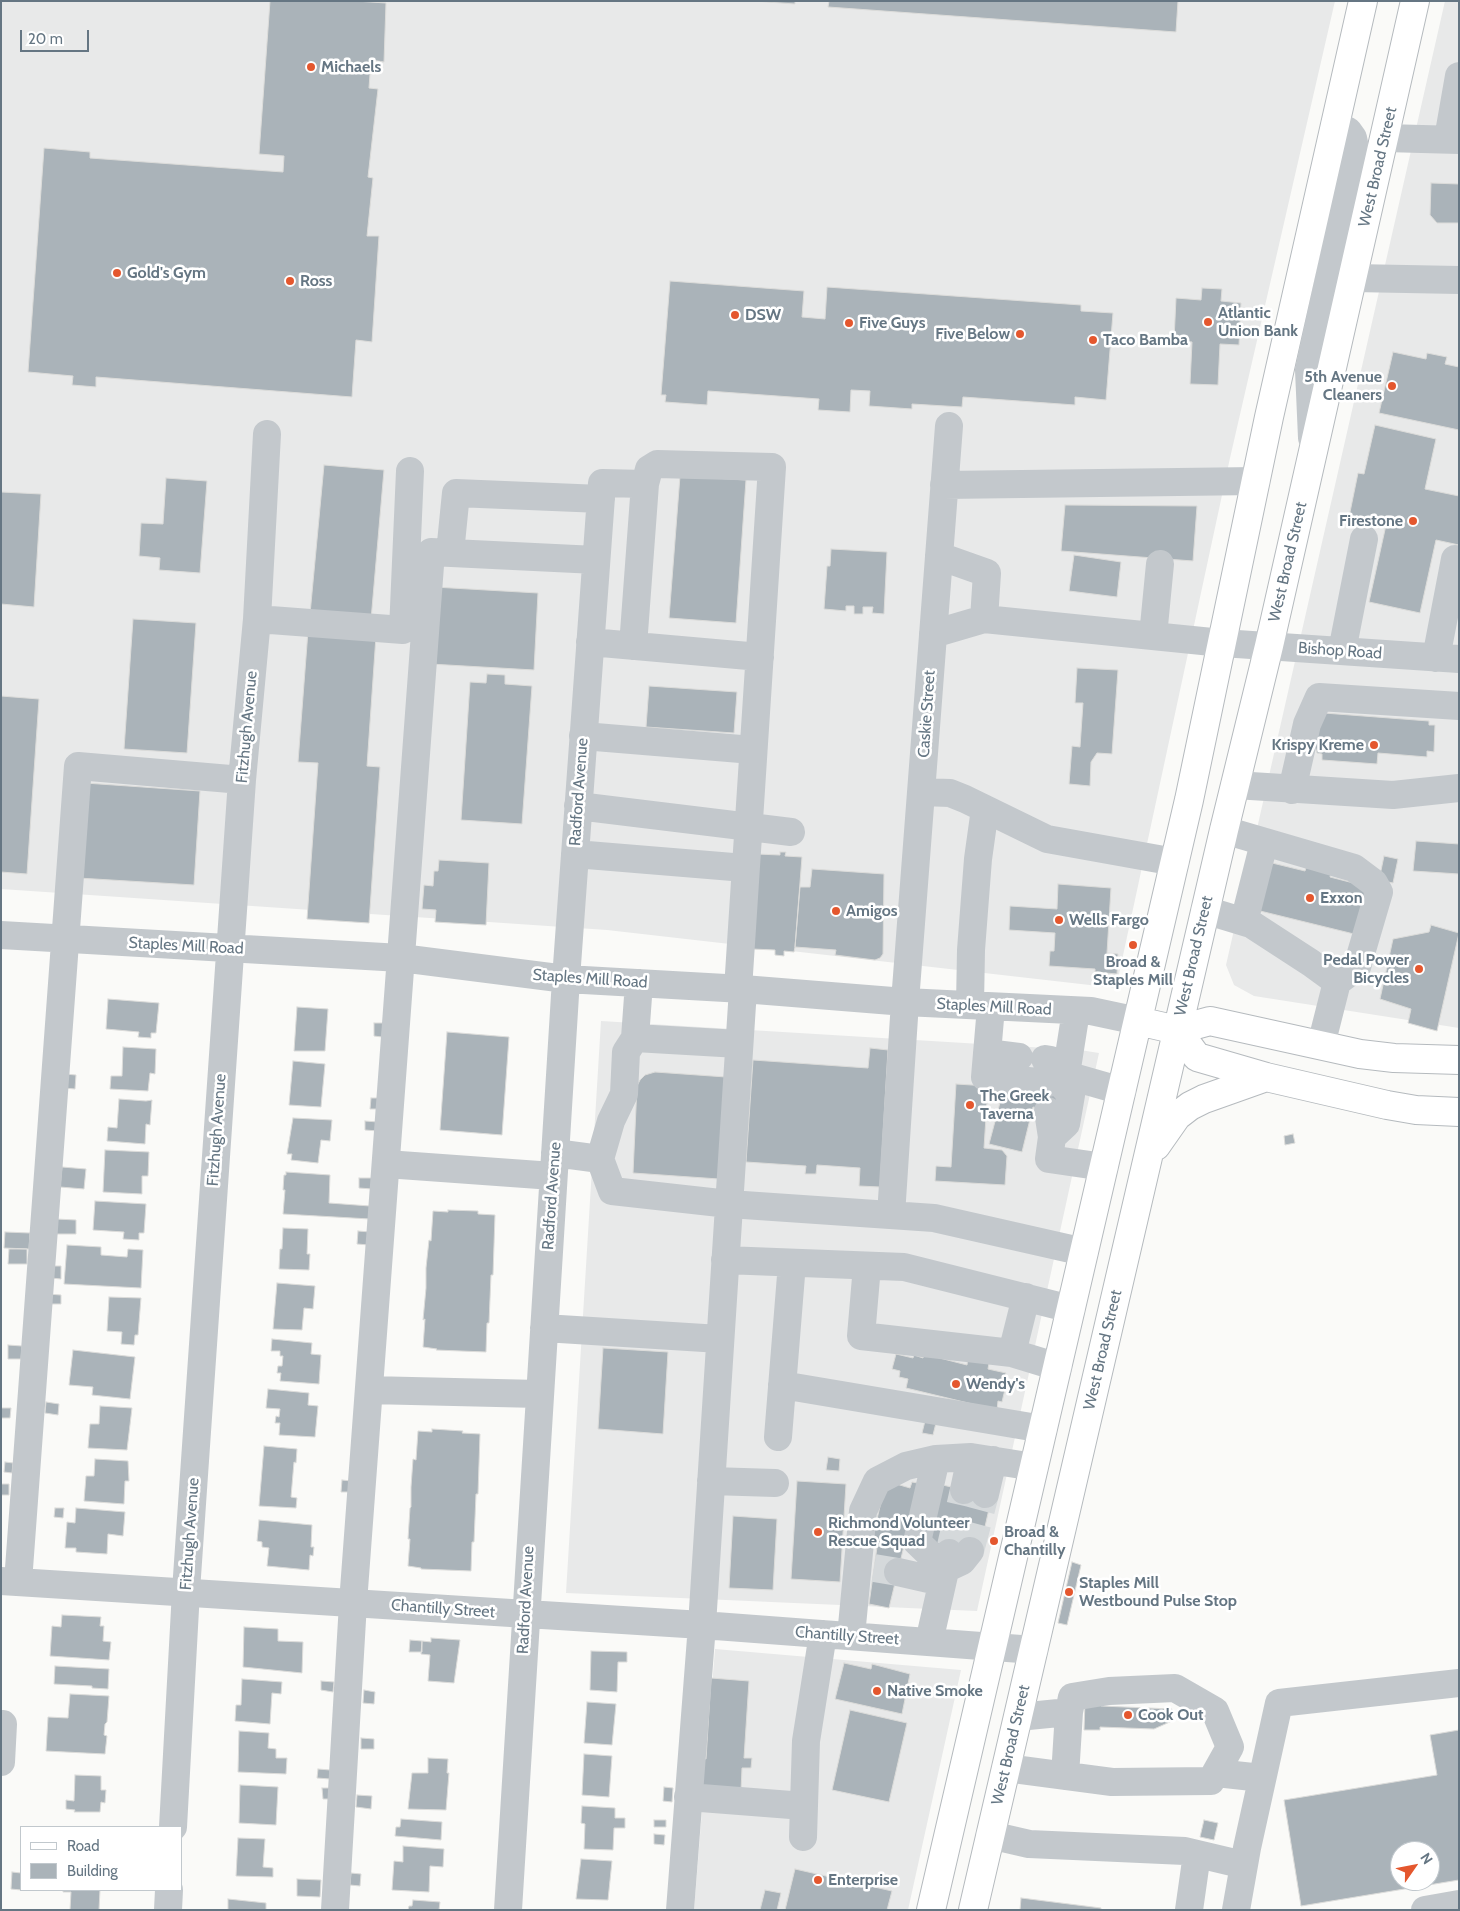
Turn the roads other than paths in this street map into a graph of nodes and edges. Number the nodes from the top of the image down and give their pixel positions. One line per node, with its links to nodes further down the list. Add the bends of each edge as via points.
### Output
1 (1363, 1): 4 (main road)
2 (1416, 1): 5 (main road, West Broad Street)
3 (1459, 76): 6 (street)
4 (1335, 125): 11 (street, via 1348,131 1356,153 1309,370); 13 (main road)
5 (1385, 138): 6 (street); 7 (main road, West Broad Street)
6 (1453, 140)
7 (1353, 278): 8 (street); 11 (main road, West Broad Street)
8 (1459, 280)
9 (949, 426): 15 (street, Caskie Street)
10 (267, 434): 23 (street, Fitzhugh Avenue)
11 (1313, 452): 30 (main road, West Broad Street)
12 (410, 471): 23 (street, via 403,630)
13 (1256, 481): 15 (street); 28 (main road)
14 (645, 484): 16 (street); 29 (street); 32 (street, via 649,469 658,464 772,468)
15 (944, 485): 19 (street, Caskie Street)
16 (601, 491): 18 (street, via 456,493); 21 (street, Radford Avenue)
17 (1364, 539): 31 (street)
18 (450, 553): 21 (street); 56 (street, via 430,552)
19 (939, 556): 24 (street, via 986,573); 25 (street, Caskie Street)
20 (1454, 559): 33 (street)
21 (596, 560): 27 (street, Radford Avenue)
22 (1160, 564): 26 (street)
23 (256, 619): 37 (street, Fitzhugh Avenue)
24 (984, 619): 25 (street); 26 (street, Bishop Road)
25 (933, 634): 41 (street, Caskie Street)
26 (1154, 636): 28 (street, Bishop Road)
27 (590, 642): 29 (street); 35 (street, Radford Avenue)
28 (1222, 643): 30 (street, Bishop Road); 49 (main road)
29 (633, 646): 32 (street)
30 (1269, 646): 31 (street, Bishop Road); 38 (main road, West Broad Street)
31 (1342, 651): 33 (street, Bishop Road)
32 (760, 657): 36 (street)
33 (1447, 658)
34 (1459, 706): 40 (street, via 1319,697 1306,724)
35 (583, 736): 36 (street); 42 (street, Radford Avenue)
36 (754, 750): 44 (street)
37 (242, 780): 54 (street, via 78,766); 55 (street, Fitzhugh Avenue)
38 (1235, 785): 40 (street); 45 (main road, West Broad Street)
39 (1459, 788): 40 (street, via 1393,795)
40 (1292, 790)
41 (921, 792): 43 (street, via 950,793); 61 (street, Caskie Street)
42 (578, 806): 44 (street); 48 (street, Radford Avenue)
43 (985, 809): 49 (street, via 1047,839); 62 (street, via 971,950)
44 (747, 827): 46 (street); 50 (street)
45 (1224, 830): 47 (street); 51 (main road, West Broad Street)
46 (791, 832)
47 (1264, 843): 52 (street); 58 (street, via 1354,868 1374,883 1379,892 1357,967)
48 (575, 854): 50 (street); 57 (street, Radford Avenue)
49 (1175, 862): 64 (main road)
50 (745, 868): 60 (street)
51 (1205, 910): 52 (street); 65 (main road, West Broad Street)
52 (1244, 922): 58 (street)
53 (1, 935): 54 (street, Staples Mill Road)
54 (66, 939): 55 (street, Staples Mill Road); 105 (street)
55 (230, 949): 56 (street, Staples Mill Road); 106 (street, Fitzhugh Avenue)
56 (401, 958): 57 (street, Staples Mill Road); 77 (street)
57 (566, 979): 59 (street, Staples Mill Road); 78 (street, Radford Avenue)
58 (1337, 982): 68 (street)
59 (639, 983): 60 (street, Staples Mill Road); 66 (street)
60 (740, 989): 61 (street, Staples Mill Road); 67 (street)
61 (905, 1002): 62 (street, Staples Mill Road); 81 (street, Caskie Street)
62 (981, 1006): 63 (street, Staples Mill Road); 69 (street)
63 (1076, 1011): 64 (street, Staples Mill Road, via 1092,1011); 72 (street)
64 (1138, 1021): 65 (main road, Staples Mill Road); 73 (main road)
65 (1177, 1030): 68 (main road, Staples Mill Road, via 1210,1021); 71 (main road, via 1197,1057); 76 (main road, West Broad Street)
66 (635, 1038): 67 (street); 75 (street, via 626,1052 624,1094 611,1121)
67 (739, 1044): 80 (street)
68 (1321, 1045): 70 (main road, Staples Mill Road, via 1394,1058)
69 (988, 1053): 72 (street); 72 (street, via 985,1077 1049,1083)
70 (1459, 1060)
71 (1266, 1077): 74 (main road, via 1387,1105); 76 (main road, via 1190,1106 1177,1116)
72 (1050, 1086): 73 (street); 79 (street, via 1049,1159)
73 (1122, 1091): 79 (main road)
74 (1459, 1112)
75 (600, 1159): 78 (street); 80 (street, via 612,1191)
76 (1147, 1159): 114 (main road, West Broad Street)
77 (386, 1164): 78 (street); 93 (street)
78 (554, 1164): 88 (street, Radford Avenue)
79 (1104, 1167): 82 (main road)
80 (729, 1204): 81 (street); 83 (street)
81 (891, 1215): 82 (street, via 934,1218)
82 (1084, 1252): 87 (main road)
83 (725, 1260): 84 (street); 89 (street)
84 (792, 1263): 85 (street); 92 (street)
85 (867, 1266): 86 (street, via 904,1267); 90 (street, via 861,1336)
86 (1026, 1296): 87 (street); 90 (street)
87 (1071, 1309): 91 (main road)
88 (544, 1328): 89 (street); 94 (street, Radford Avenue)
89 (720, 1339): 100 (street)
90 (1012, 1353): 91 (street)
91 (1058, 1367): 95 (main road)
92 (782, 1385): 95 (street); 96 (street)
93 (369, 1390): 94 (street); 107 (street)
94 (539, 1394): 108 (street, Radford Avenue)
95 (1043, 1429): 99 (main road)
96 (778, 1437)
97 (982, 1458): 98 (street); 99 (street); 102 (street)
98 (936, 1459): 103 (street, via 917,1542); 104 (street, via 906,1466 877,1481 863,1511)
99 (1034, 1467): 113 (main road)
100 (711, 1481): 101 (street); 109 (street)
101 (774, 1483)
102 (974, 1492)
103 (952, 1562): 104 (street); 112 (street)
104 (877, 1568): 111 (street)
105 (10, 1581): 106 (street, Chantilly Street)
106 (186, 1591): 107 (street, Chantilly Street); 126 (street, Fitzhugh Avenue)
107 (353, 1603): 108 (street, Chantilly Street); 134 (street)
108 (526, 1614): 109 (street, Chantilly Street); 135 (street, Radford Avenue)
109 (702, 1625): 110 (street, Chantilly Street); 124 (street)
110 (823, 1634): 111 (street, Chantilly Street); 125 (street, via 806,1741)
111 (851, 1636): 112 (street, Chantilly Street)
112 (929, 1642): 113 (street, Chantilly Street)
113 (993, 1646): 114 (street, Chantilly Street); 137 (main road)
114 (1034, 1650): 117 (main road, West Broad Street)
115 (1459, 1683): 123 (street, via 1279,1703)
116 (1068, 1712): 117 (street); 121 (street, via 1072,1697 1109,1691 1175,1688 1215,1711 1230,1747); 122 (street)
117 (1018, 1717): 120 (main road, West Broad Street)
118 (4, 1724): 119 (street)
119 (1, 1762)
120 (1006, 1768): 122 (street); 127 (main road, West Broad Street)
121 (1216, 1773): 122 (street, via 1211,1781 1112,1782); 123 (street)
122 (1065, 1776)
123 (1262, 1778): 130 (street)
124 (688, 1797): 125 (street); 136 (street)
125 (804, 1806): 128 (street)
126 (172, 1826)
127 (990, 1835): 129 (street, via 1029,1844); 138 (main road, West Broad Street)
128 (803, 1837)
129 (1197, 1854): 130 (street); 139 (street)
130 (1244, 1865): 140 (street)
131 (169, 1891): 133 (street)
132 (1459, 1904): 141 (street)
133 (168, 1910)
134 (335, 1910)
135 (508, 1910)
136 (680, 1910)
137 (931, 1910)
138 (973, 1910)
139 (1189, 1910)
140 (1236, 1910)
141 (1425, 1910)

